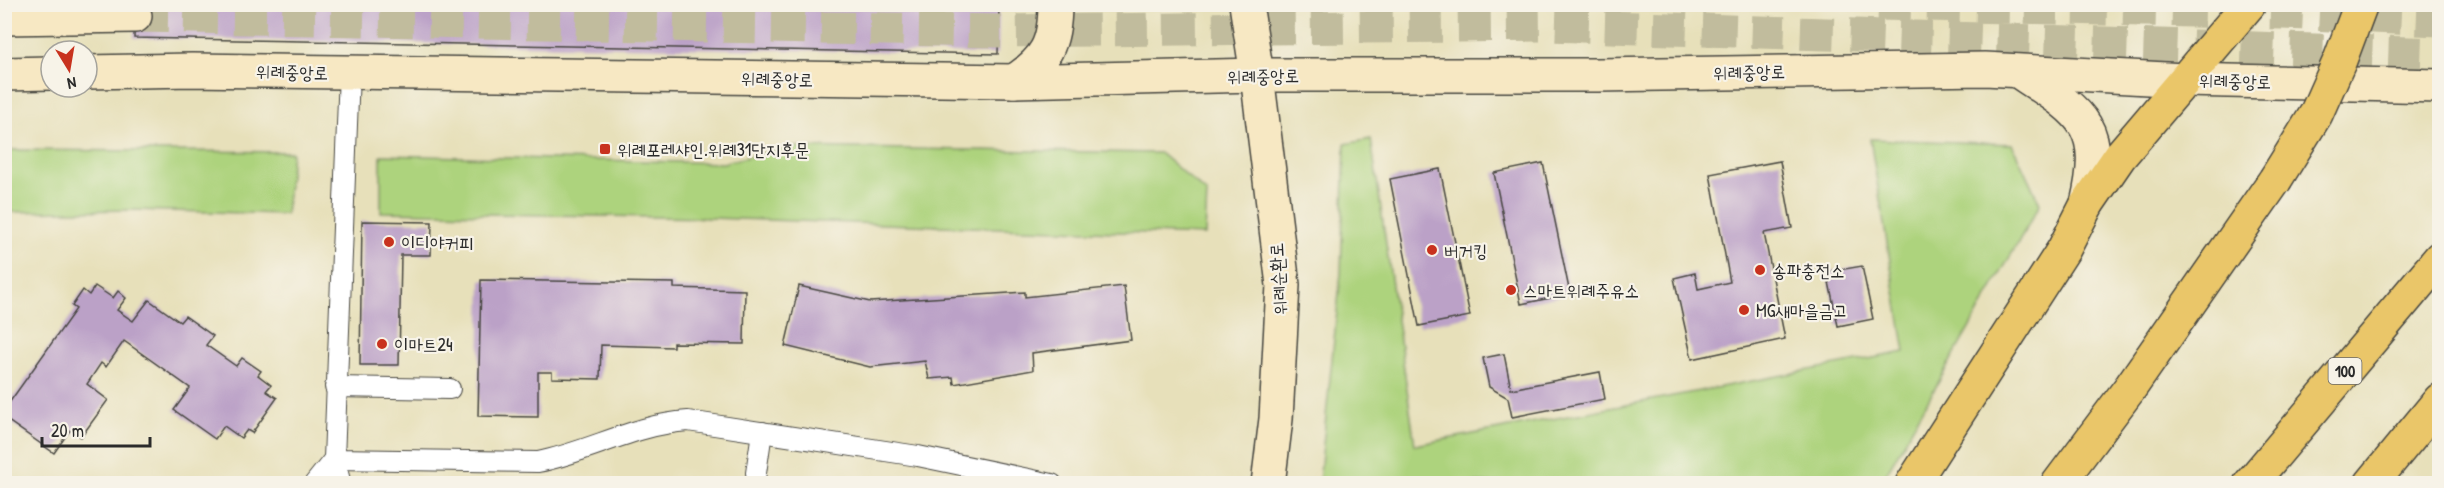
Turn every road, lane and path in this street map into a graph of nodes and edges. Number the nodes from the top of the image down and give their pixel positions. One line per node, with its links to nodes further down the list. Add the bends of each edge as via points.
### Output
1 (1055, 4): 14 (main road, via 1047,52)
2 (1246, 4): 12 (main road, 위례순환로)
3 (2249, 4): 13 (highway)
4 (2361, 4): 29 (highway, bridge, via 2316,114 2130,388)
5 (135, 16): 6 (main road)
6 (4, 18)
7 (2018, 71): 12 (main road, 위례중앙로); 13 (main road, 위례중앙로); 16 (main road, via 2060,99 2088,131 2094,149 2094,176)
8 (99, 72): 10 (main road, 위례중앙로)
9 (39, 73): 11 (main road)
10 (349, 73): 14 (main road, 위례중앙로); 18 (lane)
11 (4, 74)
12 (1257, 75): 14 (main road, 위례중앙로); 27 (main road, 위례순환로, via 1282,285 1276,419)
13 (2184, 80): 15 (main road, 위례중앙로); 16 (highway, via 2120,156)
14 (1014, 81)
15 (2439, 86)
16 (2087, 204): 28 (highway, via 2064,249)
17 (2439, 258): 30 (highway, 100)
18 (335, 387): 19 (lane); 22 (lane)
19 (450, 389)
20 (2439, 400): 31 (highway)
21 (762, 432): 22 (lane, via 688,421 663,422 538,462); 23 (lane); 26 (lane, via 918,456)
22 (334, 459): 24 (lane); 25 (lane)
23 (756, 473)
24 (314, 483)
25 (341, 483)
26 (1052, 483)
27 (1268, 483)
28 (1912, 483)
29 (2058, 483)
30 (2250, 483)
31 (2371, 483)

